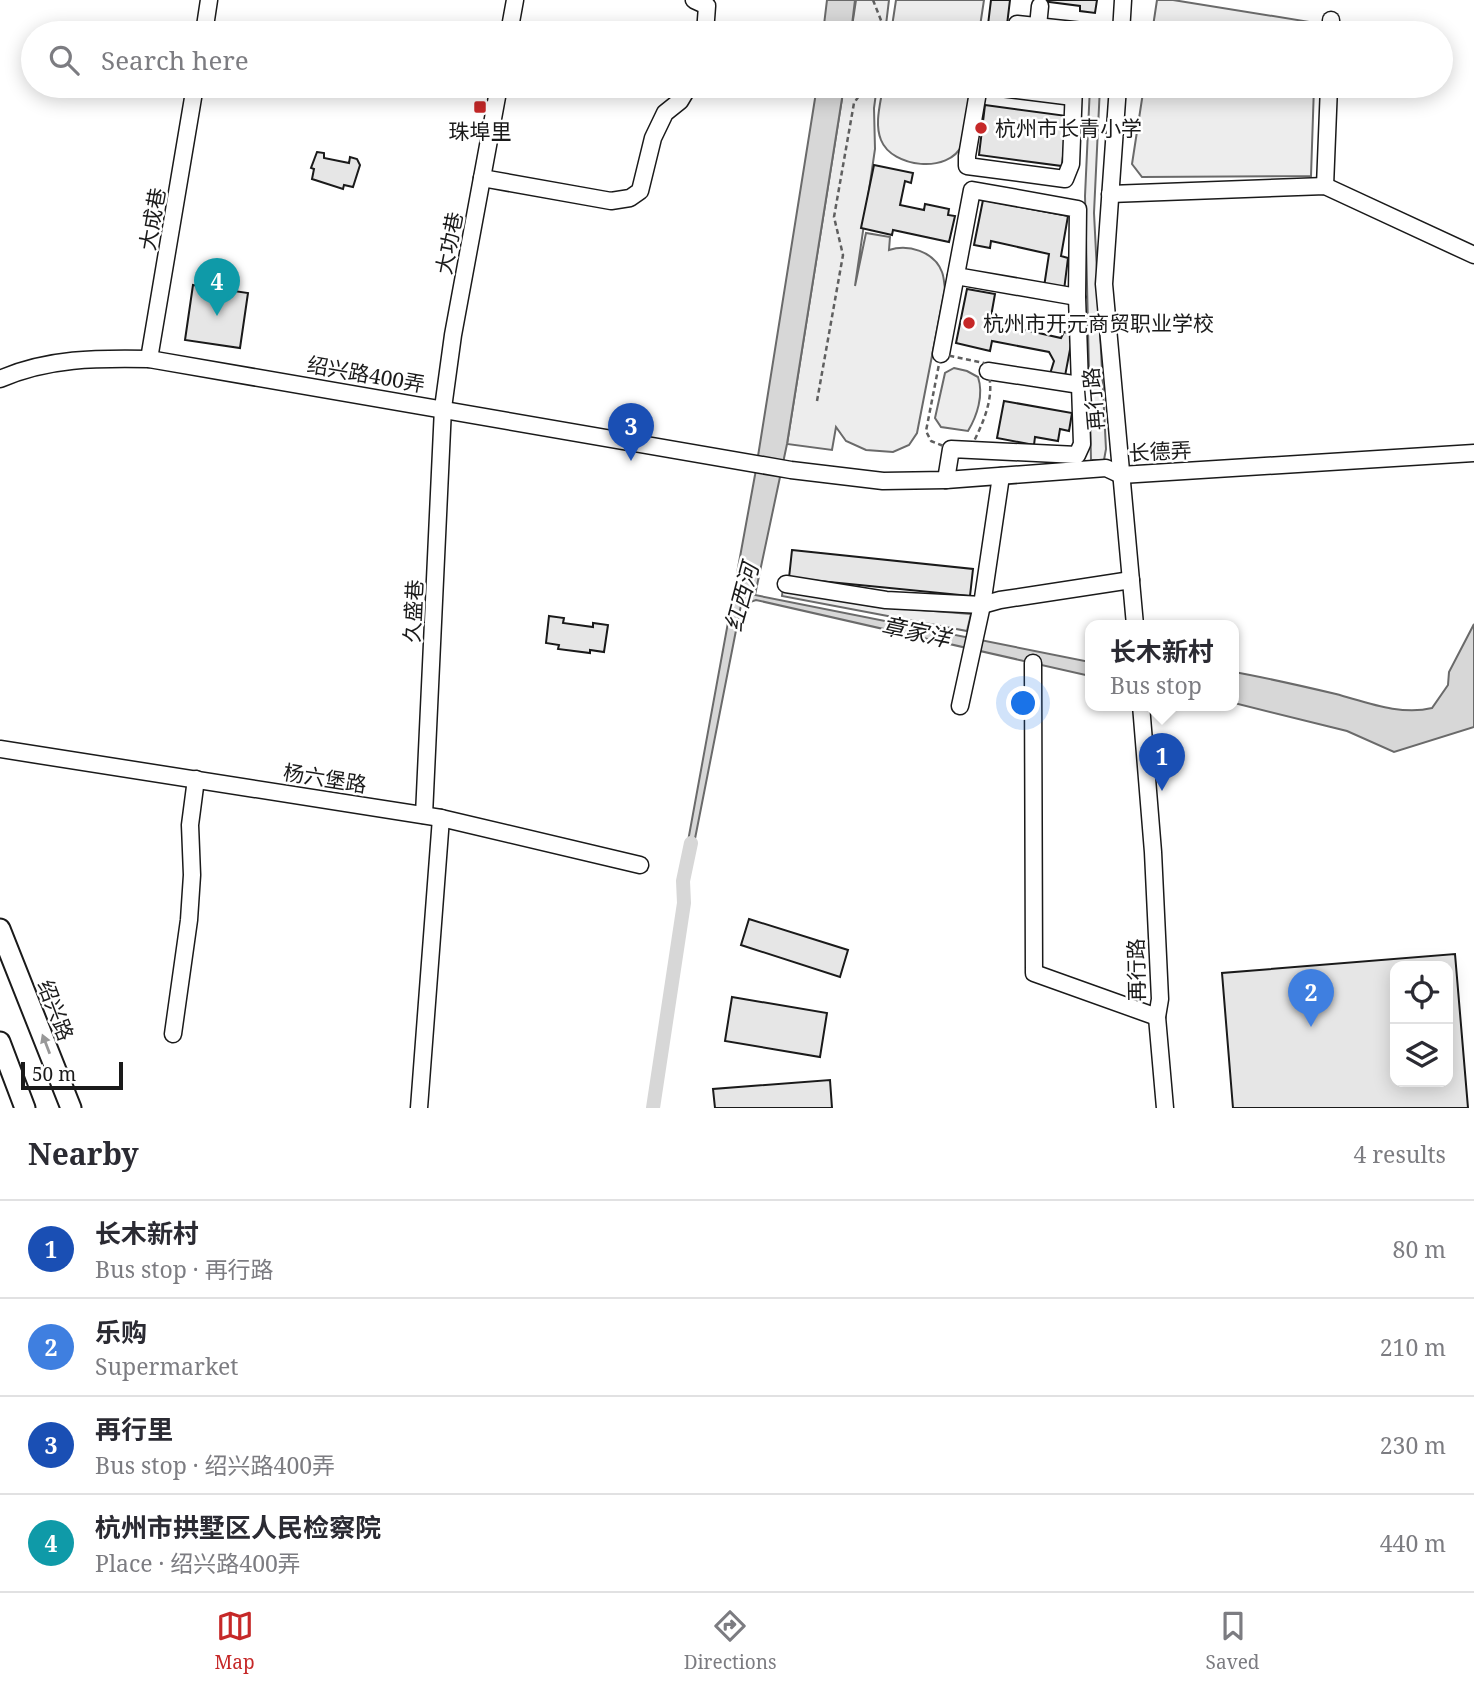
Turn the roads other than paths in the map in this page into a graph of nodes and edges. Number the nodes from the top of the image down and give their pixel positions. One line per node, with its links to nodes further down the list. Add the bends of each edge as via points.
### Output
1 (209, 0): 6 (street)
2 (515, 0): 7 (street)
3 (694, 0): 8 (street, via 707,6)
4 (1123, 0): 10 (street)
5 (1040, 6): 9 (street)
6 (206, 21)
7 (511, 21)
8 (706, 21)
9 (1038, 21)
10 (1122, 21)
11 (193, 98): 25 (street, 大成巷)
12 (497, 98): 18 (street, 大功巷)
13 (682, 98): 18 (street, via 665,113 653,138 640,191 630,198 611,201)
14 (979, 98): 15 (street, via 967,166 1065,179)
15 (1074, 98)
16 (1117, 98): 20 (street, 再行路)
17 (1329, 98): 19 (street)
18 (482, 178): 29 (street, 大功巷)
19 (1325, 186): 20 (street); 21 (street)
20 (1110, 194): 32 (street, 再行路, via 1104,284)
21 (1474, 255)
22 (956, 276): 23 (street); 23 (street, via 972,190 1078,209); 24 (street)
23 (1077, 297): 28 (street)
24 (942, 354)
25 (149, 359): 27 (street, 绍兴路400弄, via 50,362); 29 (street, 绍兴路400弄)
26 (988, 371): 28 (street)
27 (0, 379)
28 (1080, 385): 34 (street, via 1082,444 1077,455 951,449)
29 (443, 408): 31 (street, 绍兴路400弄); 44 (street, 久盛巷)
30 (1474, 453): 32 (street, 长德弄)
31 (726, 458): 34 (street, 长德弄, via 883,481)
32 (1121, 475): 33 (street, 长德弄, via 1106,468); 35 (street, 再行路)
33 (1001, 476): 34 (street, 长德弄); 37 (street)
34 (946, 480)
35 (1131, 580): 37 (street); 38 (street, 再行路)
36 (786, 584): 37 (street, via 886,600)
37 (982, 605): 40 (street)
38 (1135, 620)
39 (1033, 663): 47 (street, via 1034,973)
40 (960, 706)
41 (1141, 711): 47 (street, 再行路, via 1154,866)
42 (0, 749): 43 (street, 杨六堡路)
43 (196, 779): 44 (street, 杨六堡路); 48 (street, via 190,825 189,920)
44 (433, 817): 45 (street, 杨六堡路); 52 (street, 久盛巷)
45 (640, 866)
46 (0, 929): 51 (main road, 绍兴路, one-way to 46)
47 (1157, 1017): 53 (street, 再行路)
48 (173, 1034)
49 (0, 1042): 50 (main road)
50 (25, 1108)
51 (71, 1108)
52 (419, 1108)
53 (1165, 1108)

